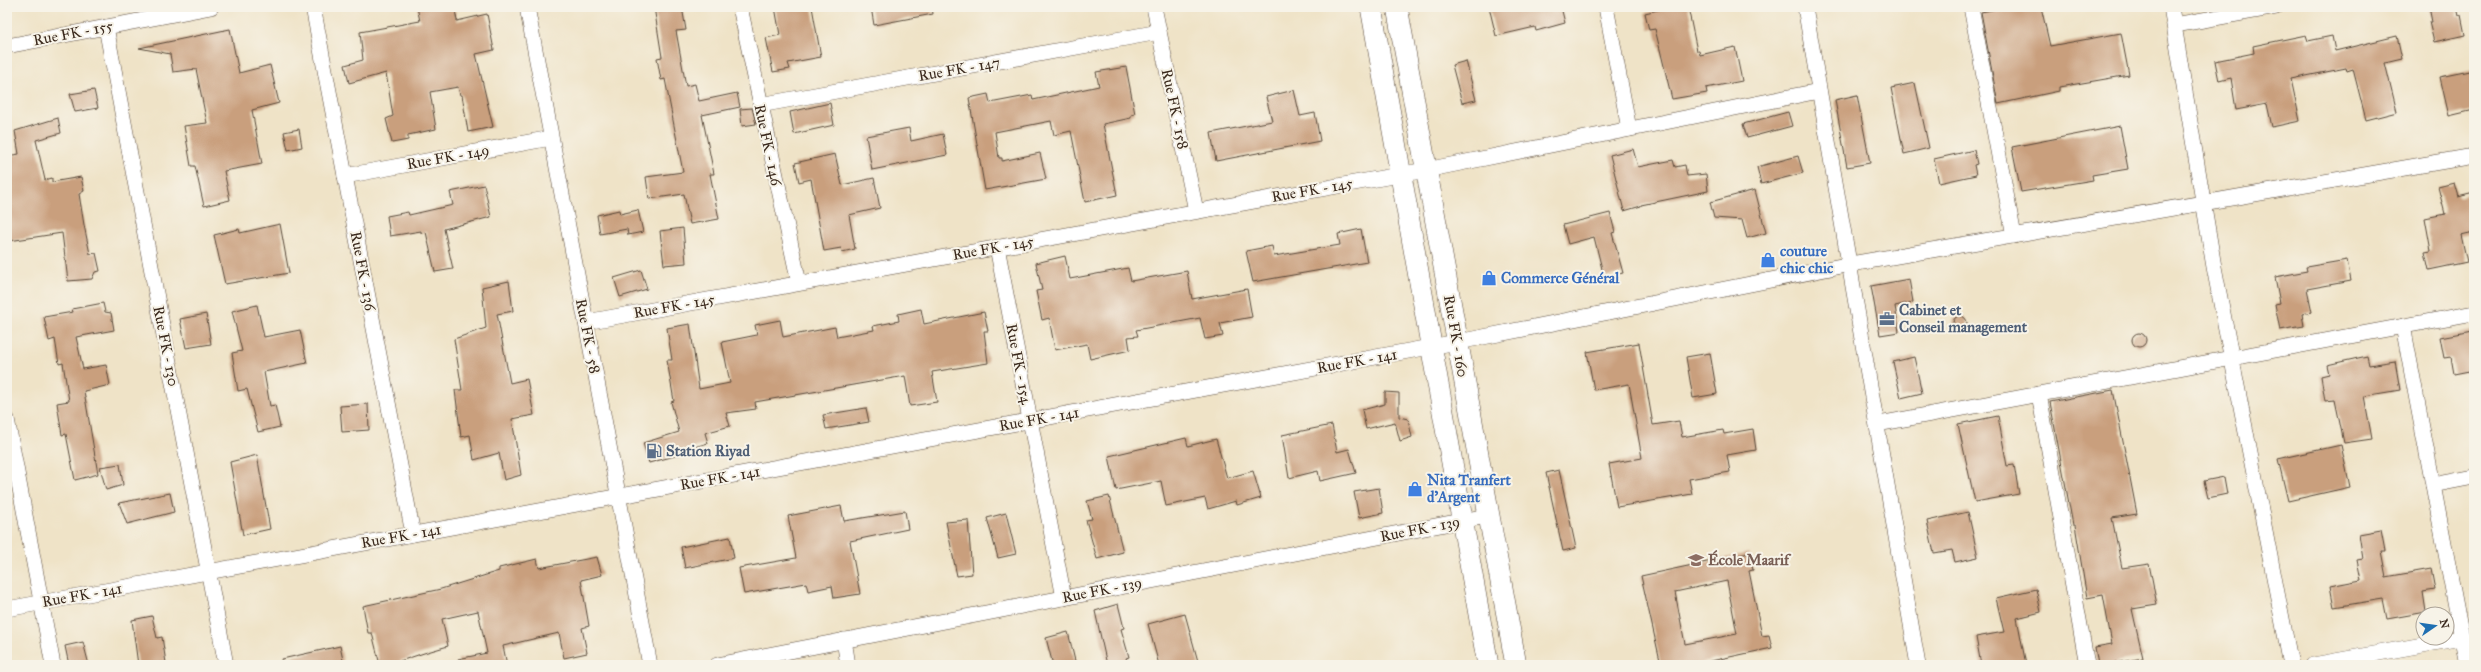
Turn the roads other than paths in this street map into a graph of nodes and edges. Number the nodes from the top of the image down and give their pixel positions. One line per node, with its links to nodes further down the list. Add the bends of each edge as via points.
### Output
1 (211, 7): 14 (street, Rue FK - 155)
2 (313, 7): 24 (street, Rue FK - 136)
3 (527, 7): 20 (street, Rue FK - 58)
4 (740, 7): 18 (street, Rue FK - 146)
5 (1154, 7): 15 (street, Rue FK - 158)
6 (1371, 7): 23 (main road, Rue FK - 160)
7 (1397, 7): 22 (main road, Rue FK - 160)
8 (1606, 7): 19 (street)
9 (1805, 7): 17 (street)
10 (1971, 7): 27 (street)
11 (2171, 7): 13 (street)
12 (2276, 7): 13 (street)
13 (2175, 25): 25 (street)
14 (106, 27): 16 (street, Rue FK - 155); 47 (street, Rue FK - 130)
15 (1159, 32): 18 (street, Rue FK - 147); 26 (street, Rue FK - 158)
16 (7, 46)
17 (1819, 91): 19 (street, Rue FK - 145); 29 (street)
18 (760, 105): 30 (street, Rue FK - 146)
19 (1629, 130): 22 (street, Rue FK - 145)
20 (551, 138): 24 (street, Rue FK - 149); 32 (street, Rue FK - 58)
21 (2474, 156): 25 (street, Rue FK - 141)
22 (1426, 170): 23 (street, Rue FK - 145); 34 (main road, Rue FK - 160)
23 (1401, 174): 26 (street, Rue FK - 145); 35 (main road, Rue FK - 160)
24 (345, 176): 46 (street, Rue FK - 136)
25 (2205, 202): 27 (street, Rue FK - 141); 36 (street, via 2214,267)
26 (1196, 211): 28 (street, Rue FK - 145)
27 (2014, 236): 29 (street, Rue FK - 141)
28 (997, 247): 30 (street, Rue FK - 145); 38 (street, Rue FK - 154)
29 (1851, 264): 34 (street, Rue FK - 141); 40 (street)
30 (799, 283): 32 (street, Rue FK - 145)
31 (2474, 313): 33 (street)
32 (586, 322): 43 (street, Rue FK - 58)
33 (2403, 326): 36 (street); 42 (street)
34 (1457, 341): 35 (street, Rue FK - 141); 44 (main road, Rue FK - 160)
35 (1433, 347): 38 (street, Rue FK - 141); 45 (main road, Rue FK - 160)
36 (2233, 358): 37 (street); 62 (street)
37 (2039, 394): 40 (street); 61 (street)
38 (1030, 421): 43 (street, Rue FK - 141); 48 (street, Rue FK - 154)
39 (7, 422): 49 (street)
40 (1878, 424): 60 (street)
41 (2474, 477): 42 (street)
42 (2433, 485): 51 (street)
43 (618, 497): 46 (street, Rue FK - 141); 55 (street, Rue FK - 58)
44 (1487, 516): 45 (street, Rue FK - 139); 59 (main road, Rue FK - 160)
45 (1462, 520): 48 (street, Rue FK - 139); 58 (main road, Rue FK - 160)
46 (413, 534): 47 (street, Rue FK - 141)
47 (208, 572): 49 (street, Rue FK - 141); 54 (street, Rue FK - 130)
48 (1064, 598): 52 (street, Rue FK - 139)
49 (42, 602): 50 (street, Rue FK - 141); 53 (street)
50 (7, 609)
51 (2462, 638): 63 (street); 64 (street)
52 (844, 640): 56 (street, Rue FK - 139); 57 (street)
53 (53, 665)
54 (226, 665)
55 (650, 665)
56 (716, 665)
57 (848, 665)
58 (1488, 665)
59 (1516, 665)
60 (1918, 665)
61 (2087, 665)
62 (2291, 665)
63 (2313, 665)
64 (2467, 665)

